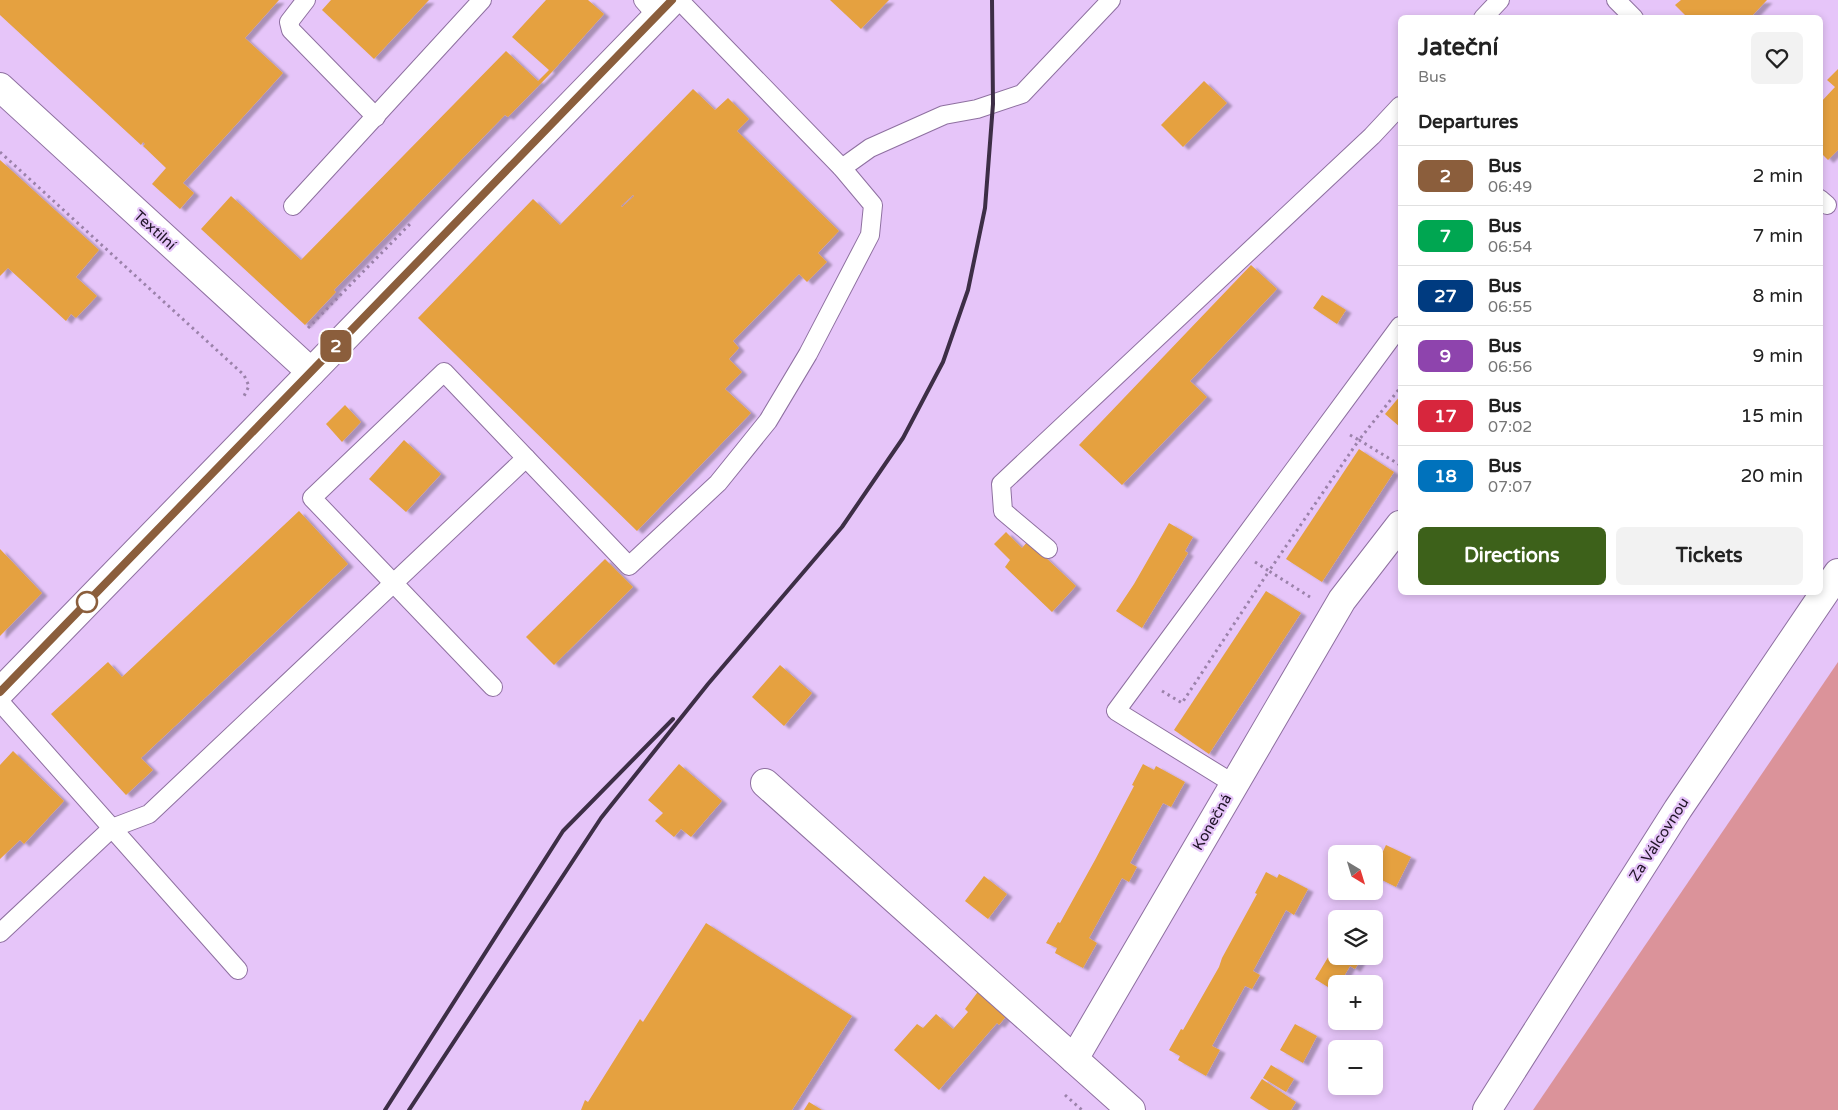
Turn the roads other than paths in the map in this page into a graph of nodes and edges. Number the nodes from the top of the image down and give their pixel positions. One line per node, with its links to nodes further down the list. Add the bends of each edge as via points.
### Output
1 (306, 0): 11 (lane, via 289,22 291,30)
2 (482, 0): 11 (lane)
3 (1111, 0): 12 (lane, via 1022,94 977,109 944,115 870,148)
4 (1500, 0): 7 (lane)
5 (1616, 0): 8 (lane)
6 (663, 4): 12 (lane); 15 (street)
7 (1486, 15)
8 (1631, 15)
9 (0, 88): 15 (street, Textilní)
10 (1398, 108): 18 (lane, via 1001,484 1003,511)
11 (376, 117): 13 (lane)
12 (842, 168): 16 (lane, via 873,205 870,235 808,354 768,421 718,483 629,566)
13 (293, 206)
14 (1398, 329): 24 (lane, via 1116,711)
15 (311, 372): 22 (street)
16 (526, 458): 20 (lane); 20 (lane, via 444,372 312,498)
17 (1398, 528): 24 (street, Konečná, via 1342,600)
18 (1048, 549)
19 (1838, 573): 31 (street, Za Válcovnou, via 1678,809)
20 (394, 584): 21 (lane); 26 (lane, via 149,814)
21 (493, 687)
22 (0, 692)
23 (0, 702): 26 (lane)
24 (1237, 779): 29 (street, Konečná)
25 (765, 783): 29 (street)
26 (112, 828): 27 (lane); 28 (lane)
27 (0, 933)
28 (238, 970)
29 (1074, 1059): 30 (street)
30 (1131, 1110)
31 (1487, 1110)

